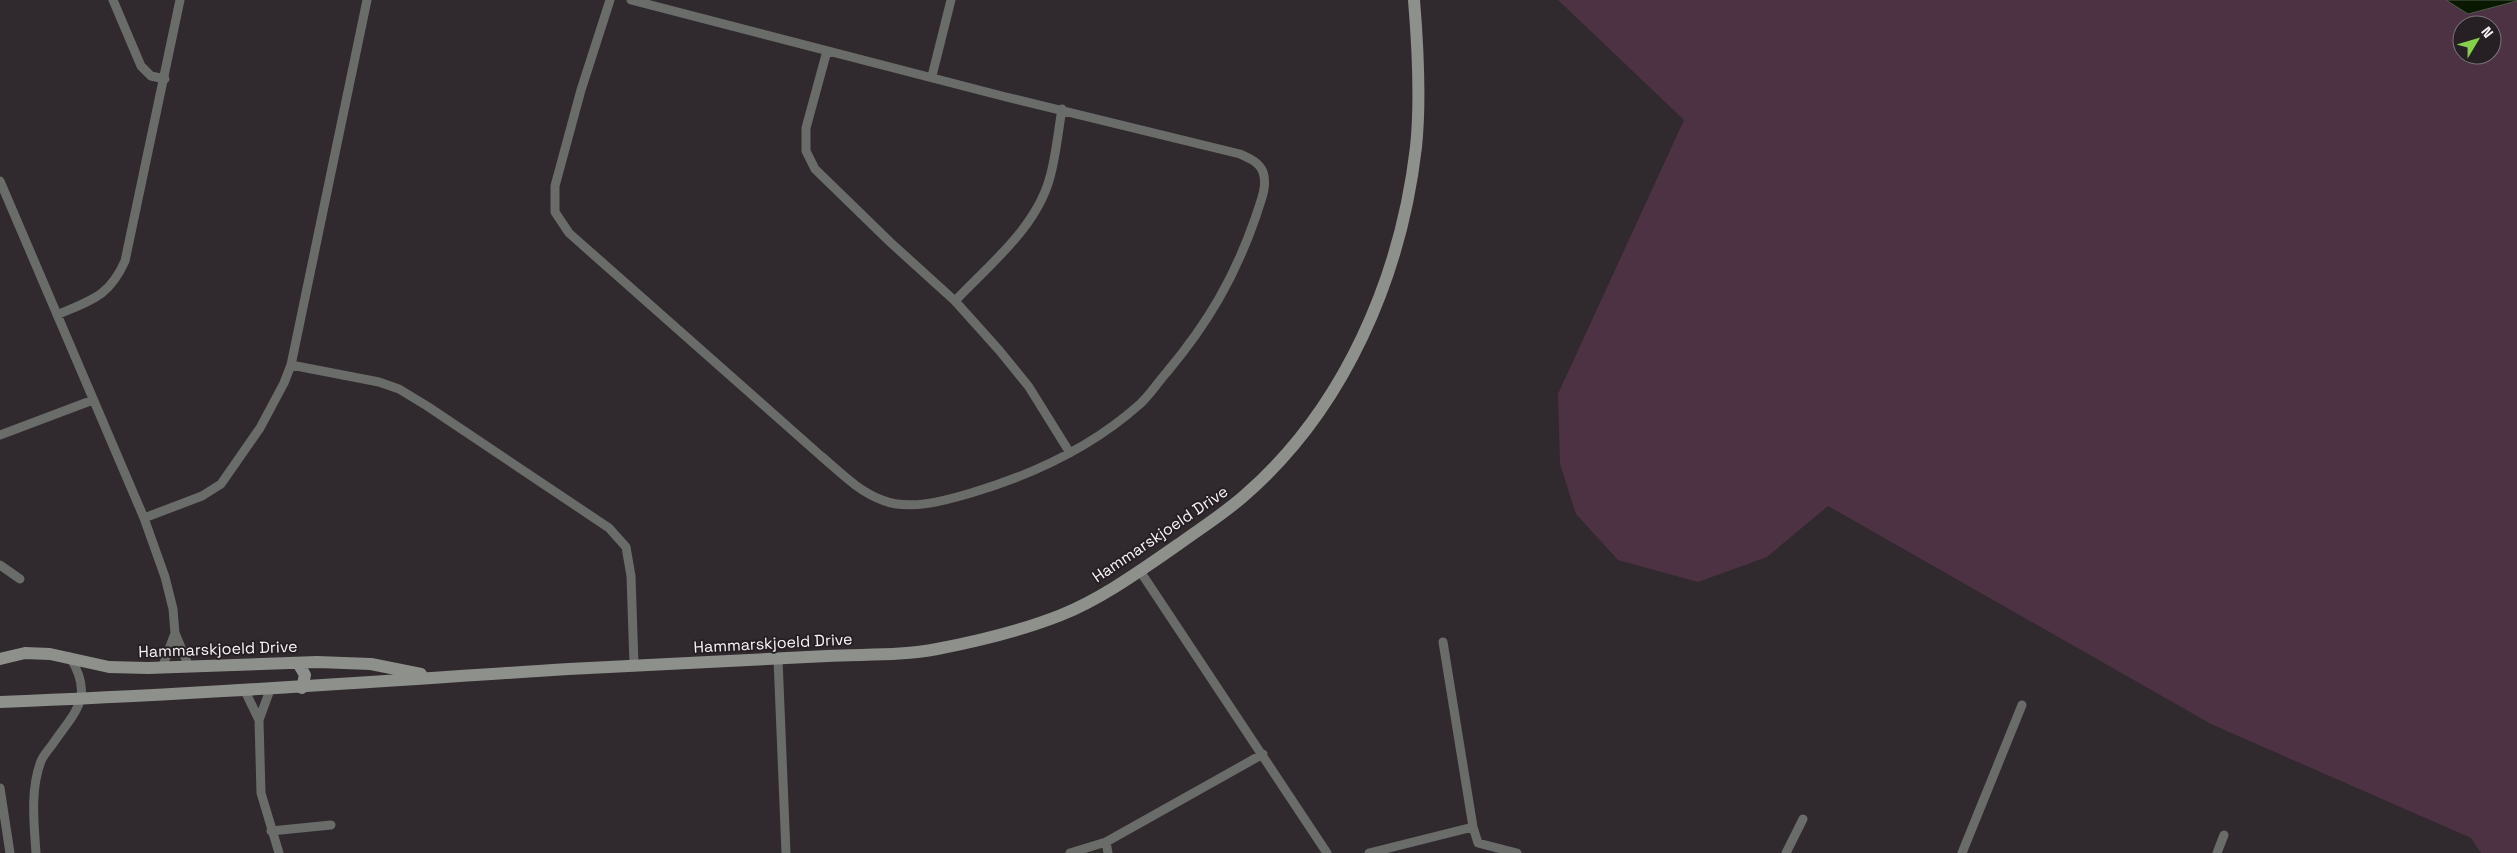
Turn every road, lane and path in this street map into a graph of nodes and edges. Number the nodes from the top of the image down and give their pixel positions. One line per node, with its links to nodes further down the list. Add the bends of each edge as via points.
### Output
1 (113, 0): 10 (street, via 141,66 151,76)
2 (180, 0): 10 (street)
3 (367, 0): 15 (street)
4 (610, 0): 18 (street, via 555,186 555,212 569,232 854,484 883,500 910,505 952,499 1002,484)
5 (631, 0): 8 (street)
6 (951, 0): 9 (street)
7 (1414, 0): 21 (main road, Hammarskjoeld Drive, via 1418,96 1416,145 1407,202 1389,273 1359,342 1343,373 1304,432 1280,459 1247,493)
8 (826, 51): 9 (street); 13 (street, via 806,128 806,150 815,168)
9 (932, 76): 11 (street)
10 (165, 79): 14 (street, via 125,261 112,285 99,296)
11 (1062, 110): 13 (street, via 1050,178 1037,208 1012,241); 18 (street, via 1240,154 1254,160 1263,172 1265,187 1244,251 1227,288 1186,349 1140,403)
12 (0, 181): 14 (street)
13 (955, 301): 18 (street, via 1029,387)
14 (57, 315): 16 (street)
15 (291, 364): 19 (street, via 260,428 221,484 202,496); 29 (street, via 379,382 399,390 609,528 626,547 631,576)
16 (93, 400): 17 (street); 19 (street)
17 (0, 435)
18 (1070, 453)
19 (144, 518): 23 (street, via 166,577 174,609)
20 (0, 565): 22 (street)
21 (1140, 571): 27 (main road, Hammarskjoeld Drive, via 1062,614 1008,632 932,650); 40 (street)
22 (20, 579)
23 (175, 633): 30 (street); 31 (street)
24 (1443, 642): 44 (street)
25 (70, 656): 26 (main road, Hammarskjoeld Drive, via 25,654); 31 (main road, Hammarskjoeld Drive, via 109,667); 36 (street, via 82,684)
26 (0, 659)
27 (778, 659): 29 (main road, Hammarskjoeld Drive); 52 (street)
28 (298, 662): 30 (main road, Hammarskjoeld Drive); 32 (main road, Hammarskjoeld Drive, via 371,664); 33 (main road, via 305,675)
29 (634, 666): 32 (main road, Hammarskjoeld Drive)
30 (189, 667): 31 (main road, Hammarskjoeld Drive)
31 (162, 668)
32 (438, 677): 33 (main road, Hammarskjoeld Drive)
33 (302, 688): 34 (main road, Hammarskjoeld Drive)
34 (270, 690): 35 (main road, Hammarskjoeld Drive); 39 (street)
35 (245, 691): 36 (main road, Hammarskjoeld Drive); 39 (street)
36 (82, 699): 37 (main road, Hammarskjoeld Drive); 50 (street, via 41,761 33,800)
37 (0, 702)
38 (2022, 706): 60 (street)
39 (259, 720): 45 (street, via 260,793)
40 (1263, 754): 47 (street); 55 (street)
41 (0, 788): 49 (street)
42 (1803, 818): 59 (street)
43 (331, 825): 45 (street)
44 (1473, 827): 48 (street); 56 (street)
45 (271, 831): 51 (street)
46 (2224, 835): 61 (street)
47 (1106, 842): 53 (street); 54 (street)
48 (1478, 843): 57 (street); 58 (street)
49 (10, 853)
50 (36, 853)
51 (279, 853)
52 (786, 853)
53 (1070, 853)
54 (1108, 853)
55 (1327, 853)
56 (1369, 853)
57 (1481, 853)
58 (1517, 853)
59 (1786, 853)
60 (1962, 853)
61 (2217, 853)

